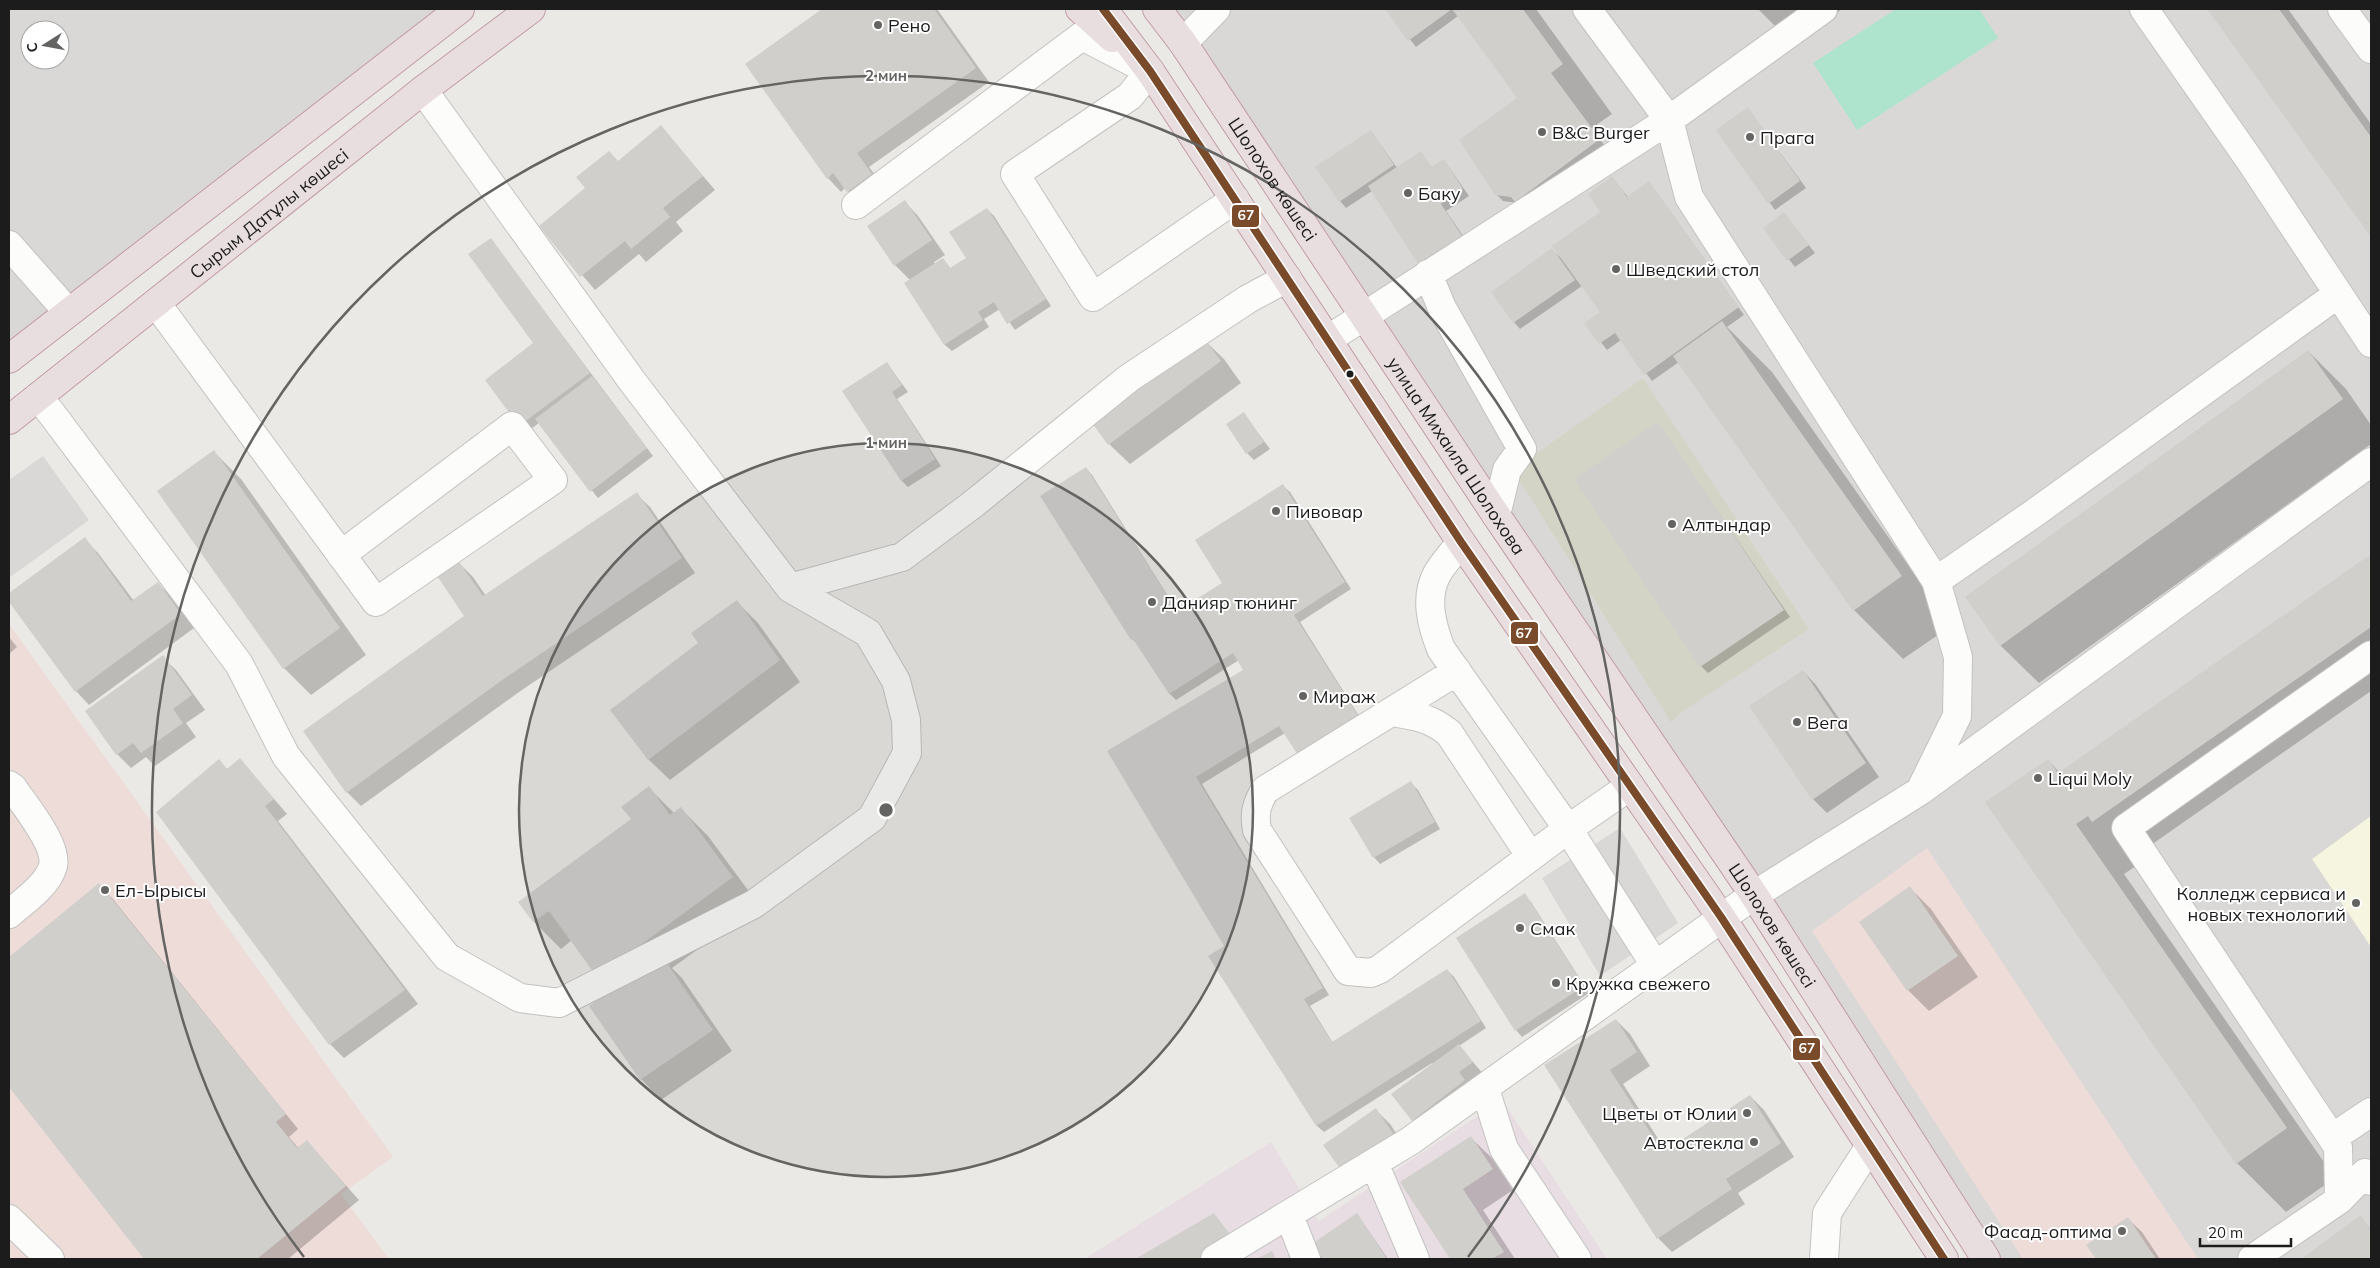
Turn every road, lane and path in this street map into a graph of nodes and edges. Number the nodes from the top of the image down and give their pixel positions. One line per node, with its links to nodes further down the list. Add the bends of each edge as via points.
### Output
1 (460, 9): 24 (highway)
2 (531, 9): 15 (highway, Сырым Датұлы көшесі)
3 (1080, 9): 14 (highway)
4 (1102, 9): 14 (highway)
5 (1157, 9): 12 (highway)
6 (1170, 9): 12 (highway)
7 (1216, 9): 12 (lane)
8 (1587, 9): 16 (lane)
9 (1823, 9): 16 (lane)
10 (2144, 9): 22 (lane)
11 (2342, 9): 13 (lane)
12 (1183, 43): 25 (highway, Шолохов көшесі)
13 (2371, 49)
14 (1150, 71): 17 (highway); 17 (lane, via 1130,96 1015,174 1093,297); 18 (lane, via 1082,36)
15 (424, 90): 23 (highway, Сырым Датұлы көшесі); 36 (lane, via 632,381)
16 (1669, 120): 20 (lane); 35 (lane, via 1689,197)
17 (1235, 199): 21 (highway)
18 (856, 205)
19 (9, 245): 24 (lane)
20 (1428, 274): 25 (lane); 32 (lane, via 1442,308 1522,449 1507,470)
21 (1287, 278): 26 (highway); 36 (lane, via 1248,299 1128,378 902,558)
22 (2338, 294): 27 (lane); 35 (lane)
23 (156, 303): 29 (highway, Сырым Датұлы көшесі); 34 (lane)
24 (68, 312): 28 (highway)
25 (1364, 315): 26 (lane); 32 (highway, улица Михаила Шолохова)
26 (1328, 340): 33 (highway)
27 (2371, 343)
28 (9, 359)
29 (38, 397): 30 (highway, Сырым Датұлы көшесі); 36 (lane, via 239,664 286,756 304,779 447,957 520,998 559,1004 754,904 872,818 907,753 906,720 896,681 868,633)
30 (9, 420)
31 (2371, 462): 43 (lane)
32 (1496, 516): 37 (highway, улица Михаила Шолохова)
33 (1462, 542): 39 (lane, via 1437,574 1431,597 1431,622 1441,649); 42 (highway)
34 (341, 555): 34 (lane, via 376,602 553,480 512,426)
35 (1936, 581): 43 (lane, via 1958,657 1957,716)
36 (790, 588)
37 (1550, 596): 46 (highway, Шолохов көшесі)
38 (2371, 655): 52 (lane, via 2126,828)
39 (1457, 671): 40 (lane); 44 (lane)
40 (1390, 712): 45 (lane, via 1420,716 1436,722 1449,733); 45 (lane, via 1265,790 1254,816 1257,830 1348,971 1371,973 1380,969)
41 (9, 785): 47 (lane, via 49,843 53,866 38,890)
42 (1630, 786): 44 (lane); 48 (highway)
43 (1920, 791): 46 (lane)
44 (1568, 829): 45 (lane); 49 (lane)
45 (1531, 857)
46 (1754, 895): 48 (lane); 67 (highway, Шолохов көшесі)
47 (9, 914)
48 (1722, 918): 49 (lane); 53 (highway)
49 (1655, 965): 50 (lane)
50 (1484, 1089): 54 (lane); 64 (lane, via 1504,1149)
51 (2371, 1112): 52 (lane)
52 (2332, 1138): 56 (lane, via 2338,1147)
53 (1870, 1146): 65 (lane, via 1827,1213); 66 (highway)
54 (1374, 1163): 57 (lane); 63 (lane)
55 (2371, 1181): 56 (lane, via 2365,1173)
56 (2339, 1200): 59 (lane)
57 (1289, 1215): 61 (lane); 62 (lane)
58 (9, 1218): 60 (lane)
59 (2268, 1255)
60 (50, 1259)
61 (1215, 1259)
62 (1306, 1259)
63 (1416, 1259)
64 (1576, 1259)
65 (1824, 1259)
66 (1944, 1259)
67 (1986, 1259)

